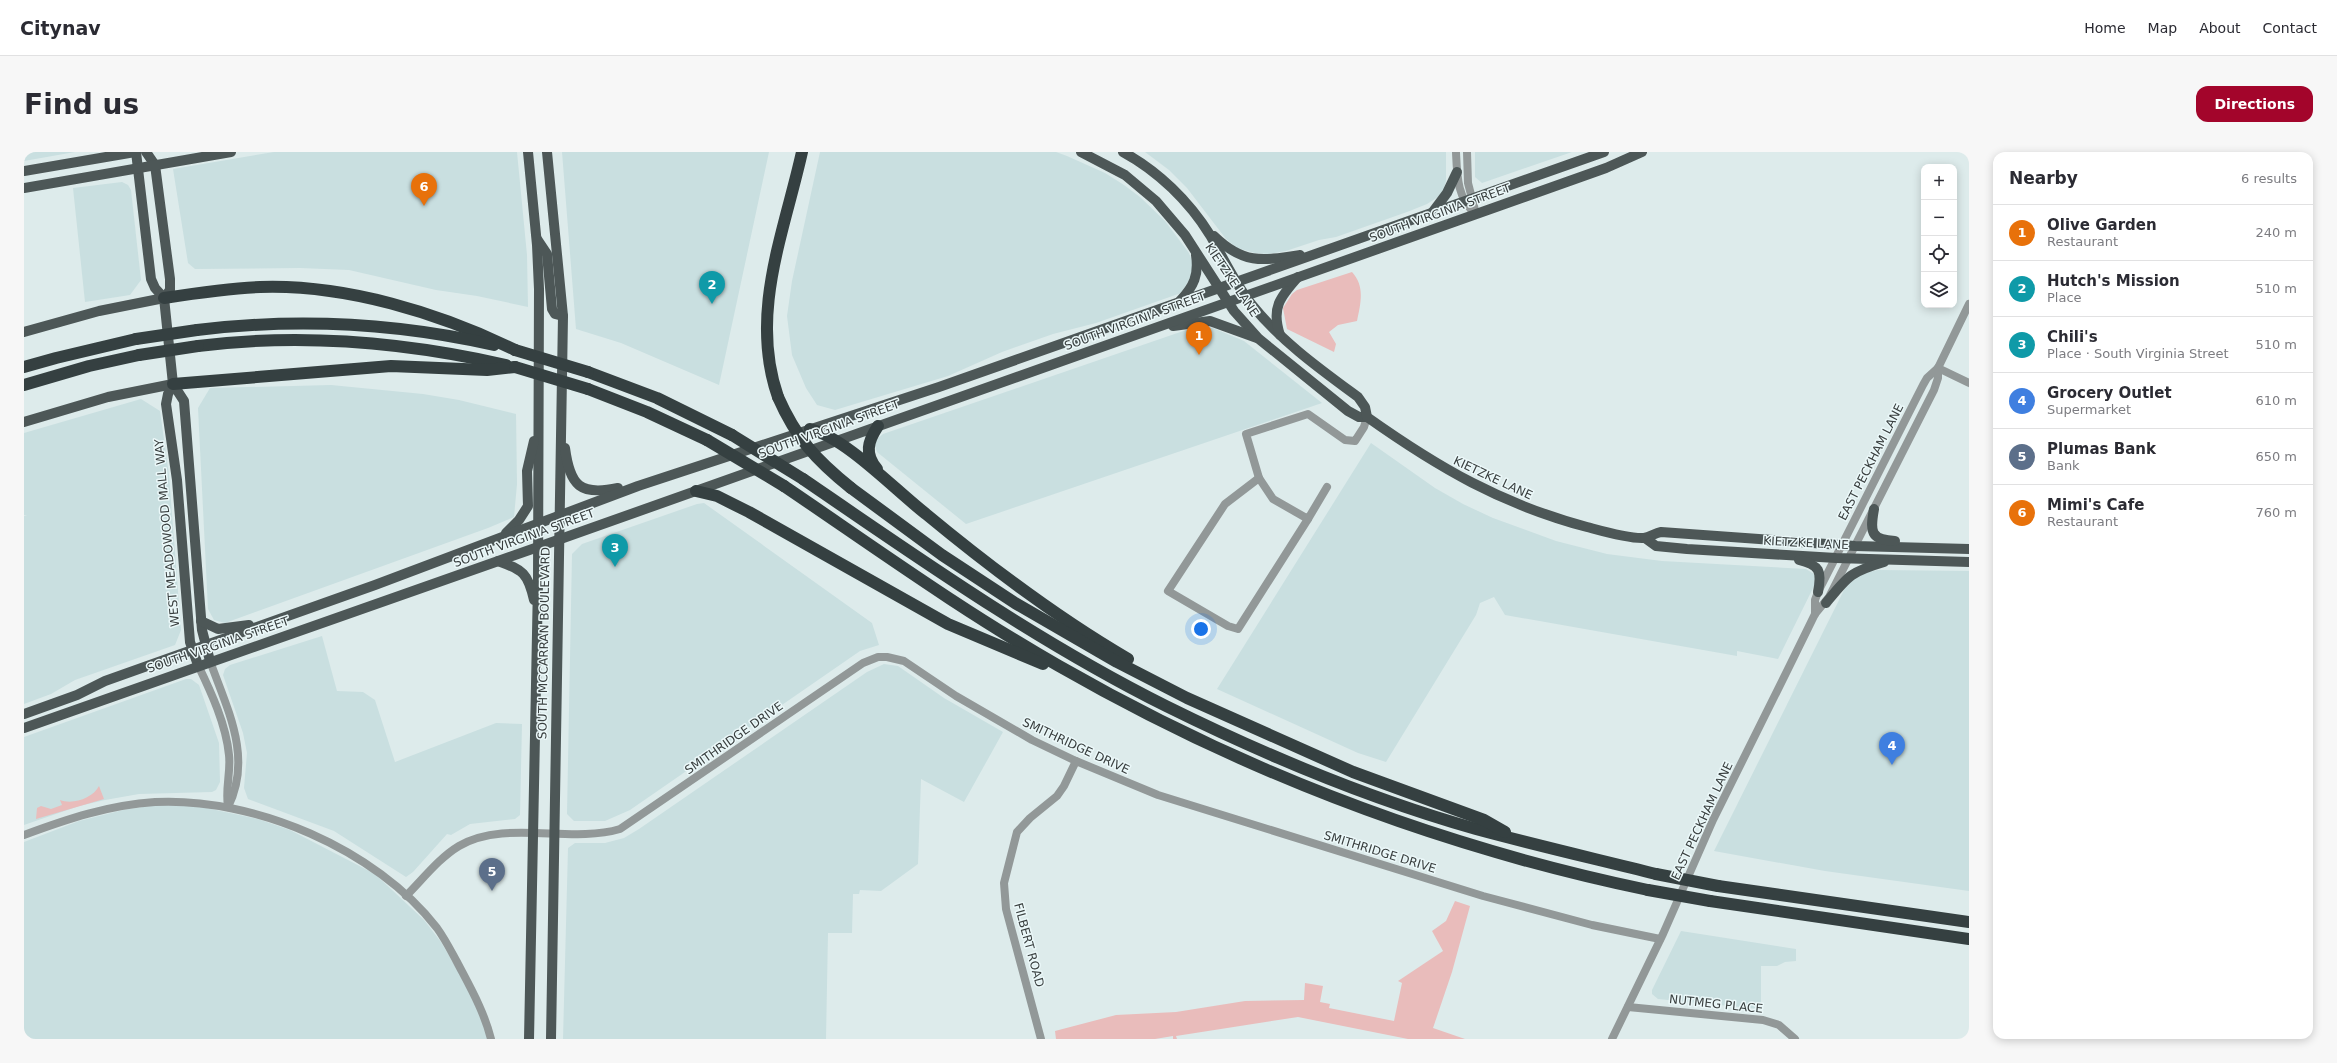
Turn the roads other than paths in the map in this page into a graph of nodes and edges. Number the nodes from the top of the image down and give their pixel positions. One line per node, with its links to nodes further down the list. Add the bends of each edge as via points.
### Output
1 (135, 152): 16 (main road); 17 (main road)
2 (146, 152): 15 (main road, WEST MEADOWOOD MALL WAY)
3 (231, 152): 15 (main road)
4 (528, 152): 24 (main road, SOUTH MCCARRAN BOULEVARD)
5 (547, 152): 14 (main road, SOUTH MCCARRAN BOULEVARD)
6 (550, 152): 14 (main road)
7 (802, 152): 89 (highway, bridge, via 773,268 765,319 767,357 778,397 790,422 812,455 851,488 1015,603 1079,641 1187,698)
8 (1081, 152): 25 (main road, KIETZKE LANE, via 1125,175 1141,188 1172,218)
9 (1122, 152): 23 (main road, KIETZKE LANE, via 1165,182)
10 (1456, 152): 18 (street)
11 (1467, 152): 20 (street)
12 (1604, 152): 20 (main road, SOUTH VIRGINIA STREET)
13 (1642, 152): 22 (main road, SOUTH VIRGINIA STREET, via 1606,168)
14 (548, 163): 35 (main road, SOUTH MCCARRAN BOULEVARD)
15 (155, 165): 16 (main road); 31 (main road, WEST MEADOWOOD MALL WAY, via 170,280 170,290)
16 (138, 168): 19 (main road); 31 (main road, via 151,279)
17 (24, 171)
18 (1457, 172): 20 (street); 21 (main road, via 1447,194)
19 (24, 188)
20 (1469, 200): 21 (main road, SOUTH VIRGINIA STREET); 22 (street)
21 (1432, 213): 26 (main road, SOUTH VIRGINIA STREET)
22 (1476, 214): 27 (main road, SOUTH VIRGINIA STREET)
23 (1203, 225): 26 (main road, via 1228,249 1244,257 1270,260); 28 (main road, KIETZKE LANE)
24 (537, 240): 35 (main road, via 547,254 552,309 555,314); 53 (main road, SOUTH MCCARRAN BOULEVARD)
25 (1196, 251): 29 (main road, KIETZKE LANE); 33 (main road, via 1196,280)
26 (1325, 251): 28 (main road, SOUTH VIRGINIA STREET)
27 (1298, 277): 30 (main road, SOUTH VIRGINIA STREET); 38 (main road, via 1283,294 1276,310)
28 (1236, 283): 29 (main road, SOUTH VIRGINIA STREET); 30 (main road, KIETZKE LANE)
29 (1220, 288): 32 (main road, KIETZKE LANE); 33 (main road, SOUTH VIRGINIA STREET)
30 (1245, 295): 32 (main road, SOUTH VIRGINIA STREET); 38 (main road, KIETZKE LANE)
31 (164, 298): 37 (main road, via 99,311); 40 (highway, via 262,286 332,292 448,321); 46 (main road, WEST MEADOWOOD MALL WAY)
32 (1228, 301): 36 (main road, SOUTH VIRGINIA STREET); 39 (main road, KIETZKE LANE)
33 (1178, 303): 43 (main road, SOUTH VIRGINIA STREET)
34 (1969, 304): 44 (street, EAST PECKHAM LANE)
35 (563, 316): 50 (main road, SOUTH MCCARRAN BOULEVARD)
36 (1149, 330): 39 (main road, via 1210,321); 47 (main road, SOUTH VIRGINIA STREET)
37 (24, 332)
38 (1281, 337): 49 (main road, KIETZKE LANE, via 1358,397)
39 (1259, 339): 49 (main road, KIETZKE LANE, via 1348,411 1359,417)
40 (515, 350): 42 (highway, bridge, via 433,334 350,325 277,324 197,330 136,339); 96 (highway, bridge, via 588,372 657,398 732,435 803,479 1025,627 1165,705 1292,763 1356,788 1474,828)
41 (515, 366): 46 (highway, via 487,370 391,366); 48 (highway, bridge, via 425,349 366,343 284,340 198,346 139,355); 87 (highway, bridge, via 588,389 647,412 707,440 784,486 984,621)
42 (24, 367)
43 (990, 368): 47 (main road); 54 (main road, SOUTH VIRGINIA STREET)
44 (1938, 368): 45 (street); 61 (street, EAST PECKHAM LANE, via 1934,390); 68 (street, EAST PECKHAM LANE, via 1926,378)
45 (1969, 383)
46 (173, 384): 51 (main road, via 108,397); 83 (main road, WEST MEADOWOOD MALL WAY, via 184,401); 86 (main road, WEST MEADOWOOD MALL WAY, via 166,404 177,480 189,631)
47 (996, 384): 52 (main road, SOUTH VIRGINIA STREET)
48 (24, 385)
49 (1368, 417): 57 (street, via 1355,441 1345,440 1308,414 1246,434); 66 (main road, KIETZKE LANE, via 1436,464 1498,497 1573,523)
50 (562, 418): 56 (main road, via 573,478 584,489 600,492); 62 (main road, SOUTH MCCARRAN BOULEVARD)
51 (24, 422)
52 (878, 426): 55 (main road, SOUTH VIRGINIA STREET); 58 (highway, via 870,439 868,453 874,466)
53 (538, 428): 64 (main road, SOUTH MCCARRAN BOULEVARD); 65 (main road, via 527,471 528,506 519,520)
54 (810, 429): 55 (highway); 56 (main road, SOUTH VIRGINIA STREET)
55 (837, 440): 58 (highway); 60 (main road, SOUTH VIRGINIA STREET)
56 (663, 478): 62 (main road, SOUTH VIRGINIA STREET)
57 (1259, 478): 63 (street, via 1273,499); 63 (street, via 1225,504 1168,592 1228,626 1238,629)
58 (891, 486): 89 (highway, via 1052,611 1137,664)
59 (1327, 487): 63 (street)
60 (696, 490): 67 (main road, SOUTH VIRGINIA STREET); 87 (highway, via 717,496 749,512 948,624)
61 (1874, 509): 69 (street, EAST PECKHAM LANE); 71 (main road, via 1871,526 1876,537)
62 (560, 514): 64 (main road, SOUTH VIRGINIA STREET); 67 (main road, SOUTH MCCARRAN BOULEVARD)
63 (1308, 519)
64 (538, 523): 65 (main road, SOUTH VIRGINIA STREET); 70 (main road, SOUTH MCCARRAN BOULEVARD)
65 (502, 537): 84 (main road, SOUTH VIRGINIA STREET)
66 (1644, 538): 68 (main road, KIETZKE LANE, via 1661,532); 73 (main road, KIETZKE LANE, via 1663,547)
67 (560, 539): 70 (main road, SOUTH VIRGINIA STREET); 94 (main road, SOUTH MCCARRAN BOULEVARD)
68 (1842, 545): 69 (main road, KIETZKE LANE); 74 (street, EAST PECKHAM LANE)
69 (1855, 546): 71 (main road, KIETZKE LANE); 75 (street, EAST PECKHAM LANE)
70 (538, 547): 77 (main road, SOUTH VIRGINIA STREET); 82 (main road, SOUTH MCCARRAN BOULEVARD)
71 (1936, 548): 72 (main road, KIETZKE LANE)
72 (1969, 549)
73 (1770, 554): 74 (main road, KIETZKE LANE); 79 (main road, via 1814,564 1819,572)
74 (1836, 558): 75 (main road, KIETZKE LANE); 79 (street, EAST PECKHAM LANE)
75 (1849, 558): 76 (main road, KIETZKE LANE); 80 (street, EAST PECKHAM LANE)
76 (1894, 560): 78 (main road, KIETZKE LANE); 80 (main road, via 1854,572)
77 (498, 561): 82 (main road, via 521,570 526,575); 85 (main road, SOUTH VIRGINIA STREET)
78 (1969, 562)
79 (1818, 592): 81 (street, EAST PECKHAM LANE)
80 (1826, 603): 81 (street, EAST PECKHAM LANE)
81 (1815, 614): 99 (street, EAST PECKHAM LANE, via 1714,820)
82 (537, 616): 93 (main road, SOUTH MCCARRAN BOULEVARD)
83 (201, 621): 84 (main road, via 218,629); 85 (main road, WEST MEADOWOOD MALL WAY)
84 (271, 622): 85 (main road, SOUTH VIRGINIA STREET)
85 (208, 653): 86 (main road, SOUTH VIRGINIA STREET); 86 (main road, SOUTH VIRGINIA STREET); 92 (street, via 239,750 235,792)
86 (195, 657): 88 (main road, SOUTH VIRGINIA STREET, via 106,681 77,695); 90 (main road, SOUTH VIRGINIA STREET); 92 (street, via 229,748 226,790)
87 (1093, 685): 100 (highway, bridge, via 1249,762 1371,811 1500,853 1648,890)
88 (24, 714)
89 (1248, 726): 96 (highway, via 1353,772 1484,820)
90 (24, 728)
91 (1076, 761): 94 (street, SMITHRIDGE DRIVE, via 997,721 904,661 878,657 840,679 630,824 608,833); 99 (street, SMITHRIDGE DRIVE, via 1201,810 1476,894 1592,925); 105 (street, FILBERT ROAD, via 1057,796 1030,818 1018,832 1004,883 1006,909)
92 (228, 807): 95 (street, via 177,802 122,806 75,817); 97 (street, via 273,819 326,842 373,869)
93 (533, 834): 94 (street, SMITHRIDGE DRIVE); 97 (street, SMITHRIDGE DRIVE, via 482,837 460,845 442,858); 103 (main road, SOUTH MCCARRAN BOULEVARD)
94 (553, 834): 104 (main road, SOUTH MCCARRAN BOULEVARD)
95 (24, 835)
96 (1522, 841): 98 (highway, bridge, via 1656,874 1718,886)
97 (406, 896): 102 (street, via 434,925 449,946 472,990)
98 (1969, 921)
99 (1660, 939): 101 (street, EAST PECKHAM LANE)
100 (1969, 940)
101 (1628, 1006): 106 (street, EAST PECKHAM LANE); 107 (street, NUTMEG PLACE, via 1764,1020 1779,1026)
102 (491, 1039)
103 (529, 1039)
104 (551, 1039)
105 (1042, 1039)
106 (1612, 1039)
107 (1795, 1039)

